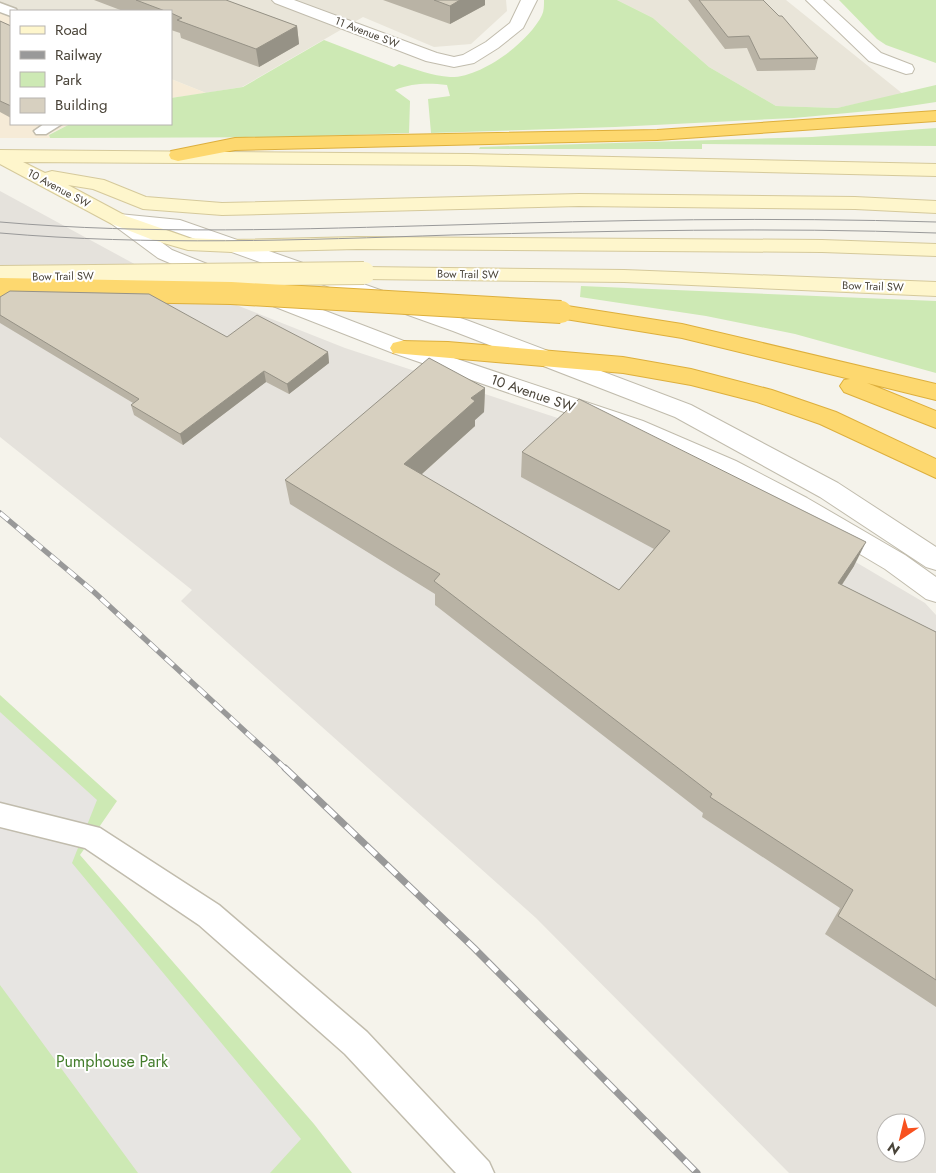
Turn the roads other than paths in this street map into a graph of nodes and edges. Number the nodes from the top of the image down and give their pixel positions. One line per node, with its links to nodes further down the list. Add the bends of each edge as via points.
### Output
1 (280, 0): 2 (street, 11 Avenue SW, via 432,57 454,62 468,59 492,45 516,25)
2 (529, 0)
3 (814, 0): 4 (street, via 874,57)
4 (906, 70)
5 (936, 116): 8 (highway, via 648,135 235,144)
6 (53, 125): 7 (lane)
7 (41, 131)
8 (178, 155): 9 (main road); 10 (main road)
9 (0, 156): 11 (main road, 10 Avenue SW)
10 (936, 170)
11 (34, 175): 13 (main road, via 97,184 143,203); 14 (main road, 10 Avenue SW)
12 (936, 207): 13 (main road, via 579,200)
13 (222, 210): 15 (main road, via 177,221)
14 (119, 220): 15 (street, 10 Avenue SW); 15 (street, 10 Avenue SW)
15 (166, 238): 17 (main road, via 188,244); 24 (street, 10 Avenue SW)
16 (357, 243): 17 (main road); 18 (main road, via 812,246); 20 (main road, via 334,254)
17 (232, 246): 20 (street)
18 (936, 250)
19 (0, 277): 22 (main road, Bow Trail SW, bridge, via 364,273 624,276)
20 (322, 278): 25 (street)
21 (0, 289): 23 (highway, bridge, via 231,293 561,312)
22 (936, 289)
23 (682, 331): 26 (highway); 27 (highway, via 850,385)
24 (401, 348): 25 (highway); 30 (street, 10 Avenue SW, via 634,427 727,467 806,509 894,562)
25 (548, 358): 28 (highway, via 691,377 764,396 828,418); 29 (street, via 683,411 829,490)
26 (936, 392)
27 (936, 420)
28 (936, 469)
29 (936, 560)
30 (936, 592)
31 (0, 815): 32 (lane, via 91,837 209,915 356,1043)
32 (478, 1173)

